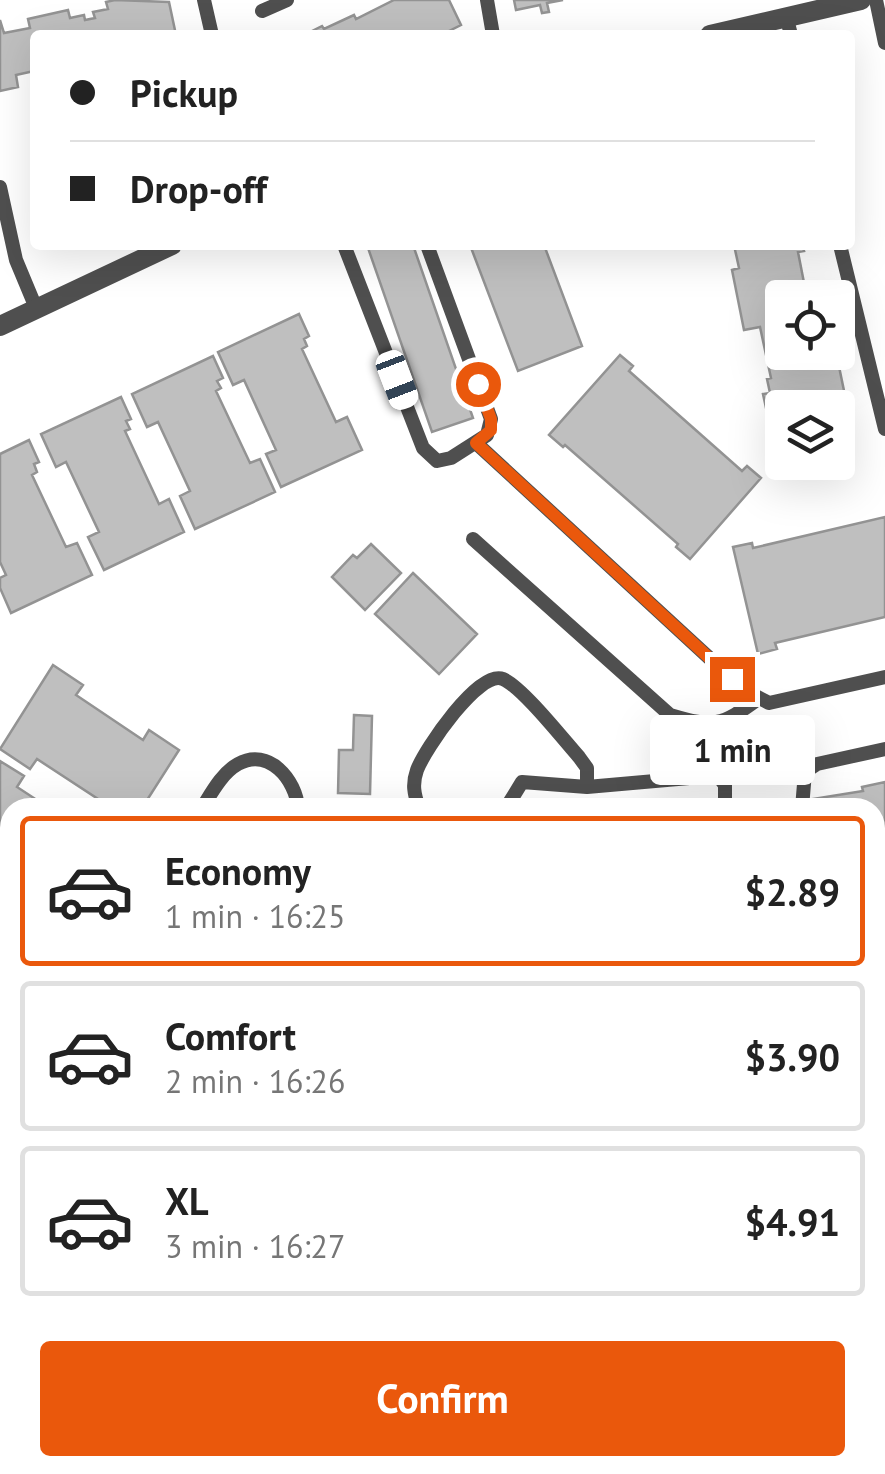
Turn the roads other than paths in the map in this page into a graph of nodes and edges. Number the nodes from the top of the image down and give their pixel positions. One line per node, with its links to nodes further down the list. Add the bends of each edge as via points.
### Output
1 (204, 0): 8 (lane)
2 (287, 0): 6 (lane)
3 (487, 0): 9 (lane)
4 (862, 0): 7 (street)
5 (876, 0): 11 (lane)
6 (262, 12)
7 (789, 25): 10 (street)
8 (211, 30)
9 (492, 30)
10 (750, 30)
11 (885, 43)
12 (0, 187): 17 (lane, via 16,260)
13 (161, 250): 17 (street)
14 (346, 250): 20 (lane, via 423,448 438,461)
15 (429, 250): 20 (lane, via 491,419 491,430)
16 (841, 250): 19 (lane)
17 (36, 308): 18 (street)
18 (0, 326)
19 (885, 429)
20 (476, 443): 23 (lane)
21 (473, 539): 23 (lane, via 670,715 701,724 728,720)
22 (885, 677): 23 (lane, via 770,703)
23 (758, 699)
24 (885, 749): 31 (lane, via 817,764 805,772)
25 (587, 787): 28 (lane, via 579,756 497,677 484,680 460,704 418,766); 29 (lane, via 522,782); 30 (lane, via 712,776 725,784)
26 (209, 798): 27 (lane, via 224,776 252,759 288,776)
27 (297, 798)
28 (415, 798)
29 (512, 798)
30 (725, 798)
31 (803, 798)

